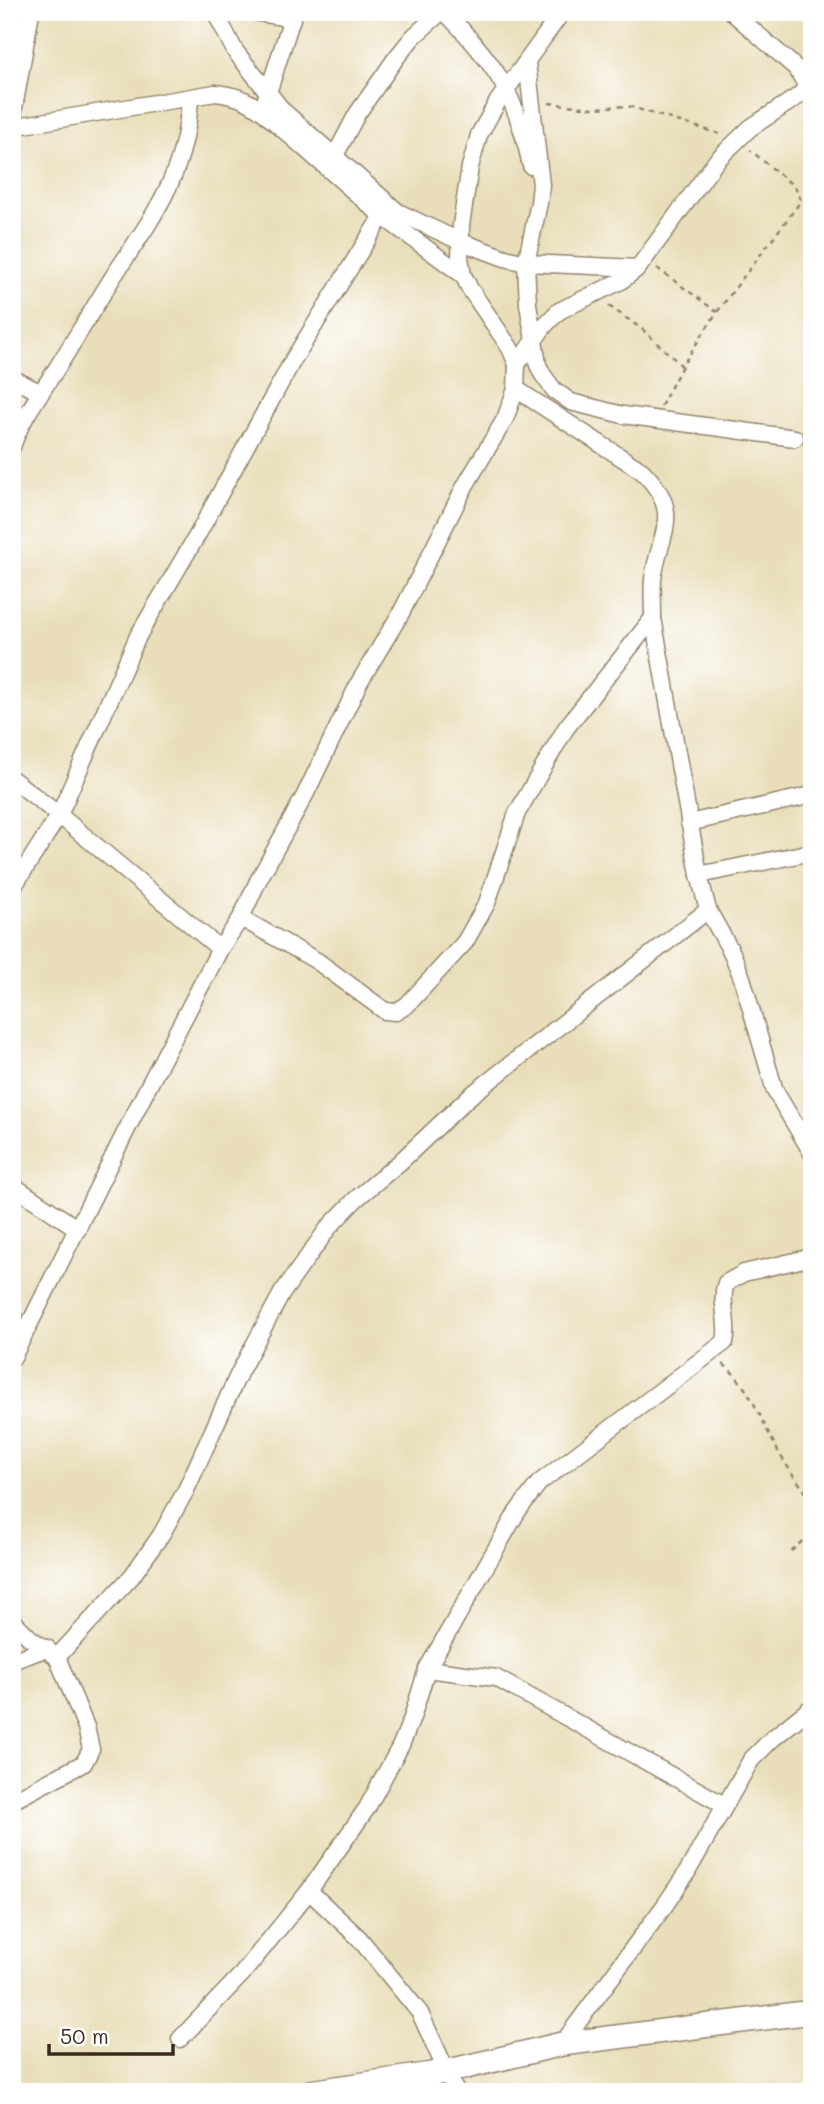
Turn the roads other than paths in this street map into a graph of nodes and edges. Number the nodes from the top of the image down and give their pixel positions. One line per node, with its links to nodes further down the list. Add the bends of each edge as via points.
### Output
1 (31, 12): 13 (street)
2 (215, 12): 10 (street, via 235,51)
3 (254, 12): 7 (street)
4 (443, 12): 9 (street, via 492,64); 15 (street, via 396,58 357,114)
5 (562, 12): 8 (street)
6 (732, 12): 20 (street, via 796,68 807,86 716,160)
7 (293, 16): 10 (street)
8 (527, 62): 9 (street); 16 (street)
9 (507, 89): 16 (street); 18 (street, via 479,135)
10 (267, 93): 12 (street); 15 (street)
11 (190, 98): 12 (street, via 232,94); 14 (street); 26 (street, via 189,124 173,180)
12 (262, 111): 15 (street)
13 (12, 119)
14 (12, 127)
15 (331, 163): 17 (street); 18 (street, via 398,212)
16 (540, 203): 19 (street)
17 (382, 216): 21 (street); 32 (street, via 293,360 138,636)
18 (459, 241): 19 (street); 21 (street)
19 (527, 263): 20 (street); 22 (street)
20 (642, 263): 22 (street, via 621,281 559,311)
21 (463, 275): 23 (street)
22 (535, 338): 23 (street); 27 (street, via 543,375 571,402 623,415)
23 (517, 364): 25 (street)
24 (12, 378): 26 (street)
25 (516, 389): 29 (street, via 624,458 656,485 668,521 653,579); 38 (street, via 500,428 360,681)
26 (41, 393): 28 (street)
27 (796, 438)
28 (12, 447)
29 (653, 618): 33 (street); 38 (street, via 590,695 517,813 487,903 465,942 407,1005 396,1012 385,1011 317,961)
30 (12, 779): 32 (street)
31 (812, 795): 33 (street)
32 (59, 815): 36 (street); 39 (street)
33 (689, 823): 35 (street)
34 (812, 852): 35 (street)
35 (699, 875): 37 (street)
36 (12, 889)
37 (708, 910): 40 (street, via 742,978 775,1091); 46 (street, via 470,1096 329,1227 282,1293 161,1535 132,1576)
38 (241, 918): 39 (street)
39 (220, 949): 42 (street)
40 (812, 1153)
41 (12, 1185): 42 (street)
42 (78, 1229): 44 (street)
43 (812, 1257): 48 (street, via 744,1273 726,1283 721,1296 728,1328 725,1342 539,1483 517,1512)
44 (12, 1359)
45 (12, 1618): 46 (street)
46 (52, 1653): 47 (street); 50 (street, via 92,1749 84,1763)
47 (12, 1661)
48 (427, 1669): 51 (street, via 496,1678); 52 (street, via 390,1768 355,1828)
49 (812, 1707): 51 (street, via 751,1760)
50 (12, 1801)
51 (724, 1805): 55 (street, via 665,1905)
52 (309, 1891): 54 (street); 56 (street, via 359,1938 419,2013)
53 (812, 2012): 55 (street)
54 (180, 2039)
55 (562, 2044): 56 (street)
56 (451, 2082): 57 (street)
57 (325, 2091)

